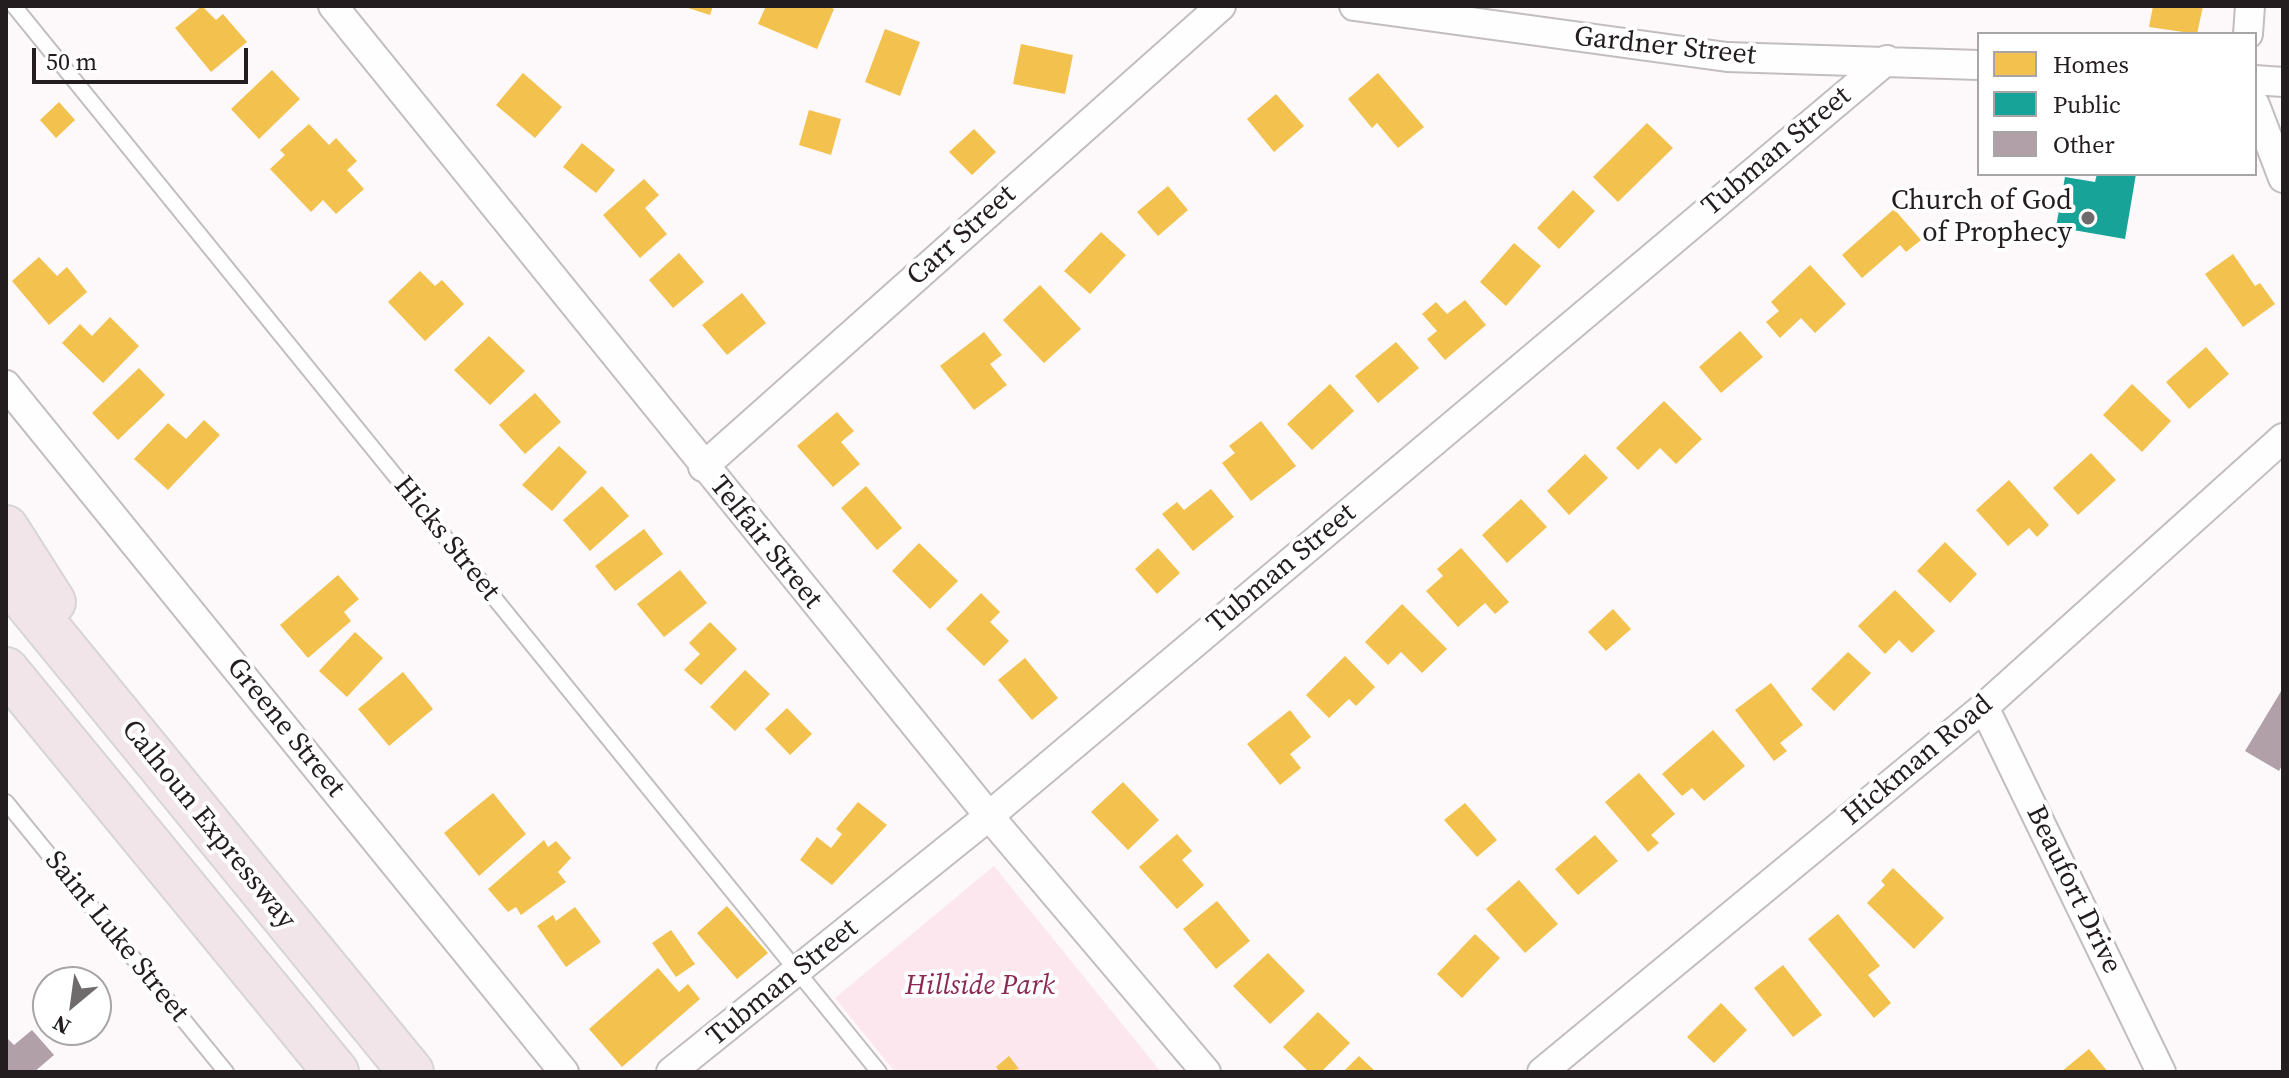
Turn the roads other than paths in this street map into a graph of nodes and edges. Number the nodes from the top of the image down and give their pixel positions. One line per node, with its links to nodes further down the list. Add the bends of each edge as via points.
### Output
1 (14, 6): 23 (lane, Hicks Street)
2 (333, 6): 15 (street, Telfair Street)
3 (1221, 6): 15 (street, Carr Street)
4 (1354, 6): 7 (street, Gardner Street, via 1727,57)
5 (2250, 6): 6 (street)
6 (2248, 32)
7 (1887, 60): 8 (street, Gardner Street); 22 (street, Tubman Street)
8 (1977, 65)
9 (2257, 80): 10 (street)
10 (2283, 82)
11 (2257, 110): 12 (street)
12 (2283, 178)
13 (6, 385): 27 (street, Greene Street)
14 (2283, 438): 19 (street, Hickman Road)
15 (703, 467): 22 (street, Telfair Street)
16 (6, 528): 20 (highway)
17 (6, 577): 20 (highway, Calhoun Expressway)
18 (11, 676): 25 (highway, Calhoun Expressway)
19 (1984, 707): 31 (street, Hickman Road); 32 (street, Beaufort Drive)
20 (146, 749): 26 (highway, Calhoun Expressway)
21 (6, 802): 24 (lane, Saint Luke Street)
22 (989, 816): 23 (street, Tubman Street); 30 (street, Telfair Street)
23 (797, 973): 28 (street, Tubman Street); 29 (lane, Hicks Street)
24 (226, 1072)
25 (336, 1072)
26 (411, 1072)
27 (564, 1072)
28 (671, 1072)
29 (879, 1072)
30 (1206, 1072)
31 (1542, 1072)
32 (2161, 1072)

